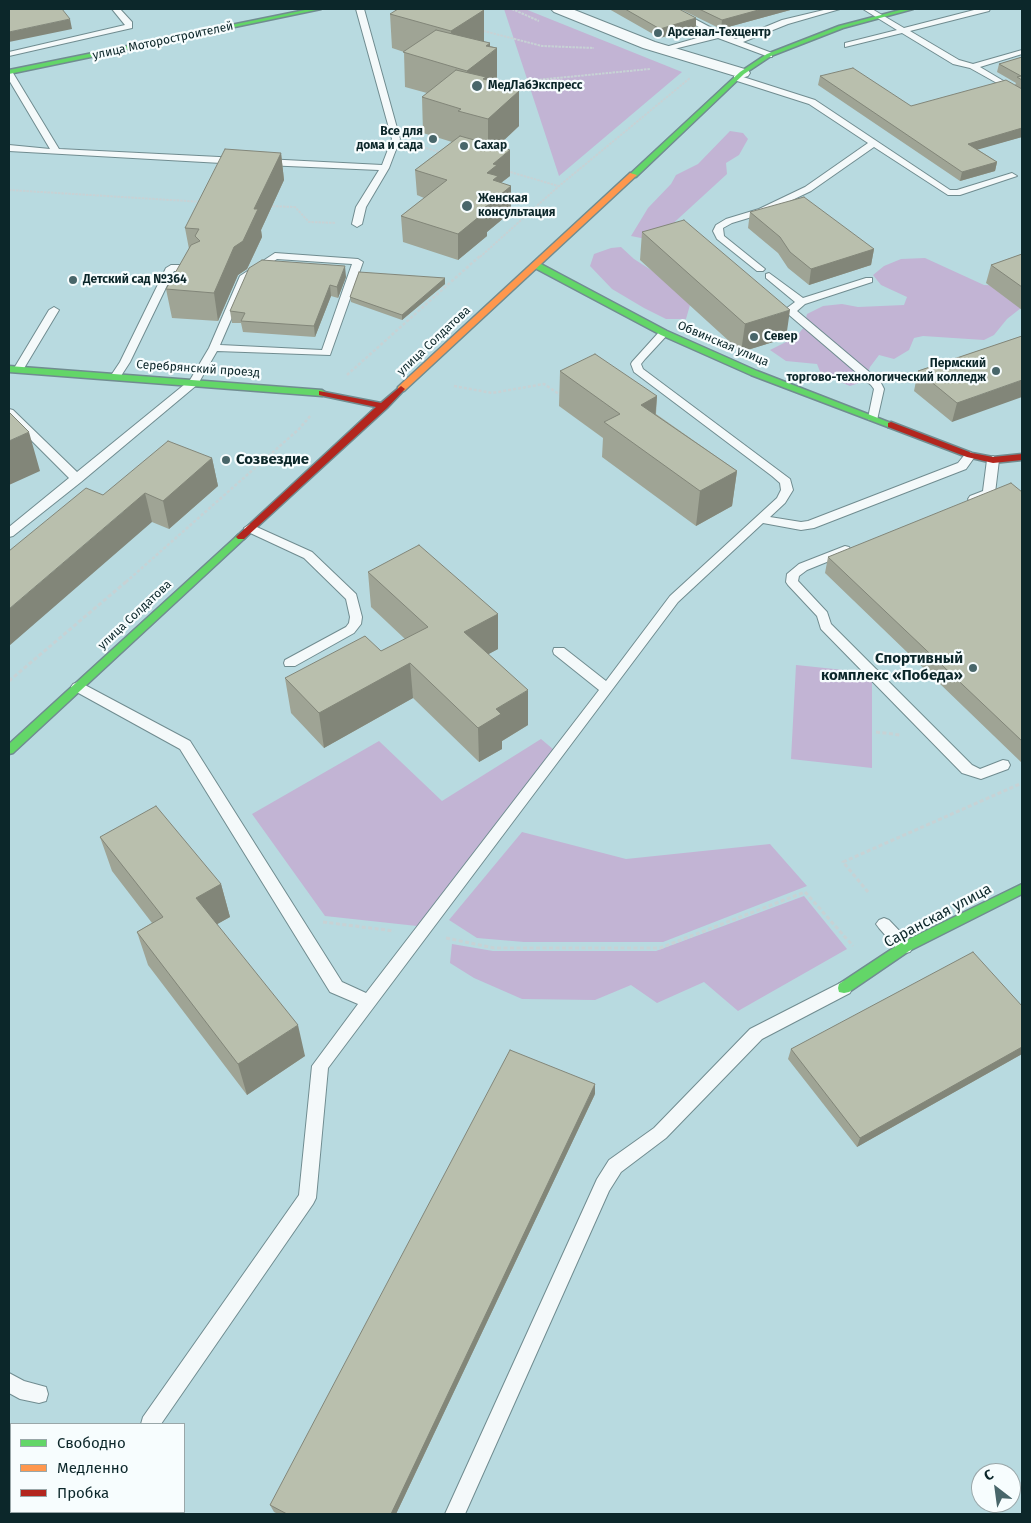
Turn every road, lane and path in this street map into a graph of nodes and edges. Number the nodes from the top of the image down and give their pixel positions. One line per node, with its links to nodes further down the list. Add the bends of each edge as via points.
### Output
1 (116, 9): 19 (lane, via 128,22 126,28)
2 (318, 9): 24 (main road, улица Моторостроителей)
3 (360, 9): 28 (lane)
4 (559, 9): 17 (street)
5 (671, 9): 13 (lane)
6 (836, 9): 14 (lane, via 785,22)
7 (867, 9): 10 (lane)
8 (910, 9): 10 (main road, улица Солдатова)
9 (986, 9): 12 (lane)
10 (878, 16): 12 (lane); 20 (main road, улица Солдатова, via 818,34)
11 (475, 29): 16 (path, via 542,46)
12 (903, 31): 15 (lane); 22 (lane, via 956,62)
13 (718, 35): 14 (lane); 17 (lane)
14 (736, 42): 20 (lane)
15 (848, 45)
16 (600, 48)
17 (665, 50): 21 (street)
18 (1022, 52): 22 (lane)
19 (9, 54)
20 (769, 55): 25 (main road, улица Солдатова)
21 (708, 64): 25 (street); 38 (path)
22 (973, 66): 27 (lane)
23 (654, 68): 26 (path)
24 (9, 73): 31 (lane)
25 (740, 76): 29 (lane, via 812,102); 43 (main road, улица Солдатова)
26 (516, 82)
27 (1022, 96)
28 (396, 139): 32 (path); 35 (lane)
29 (873, 143): 37 (lane, via 948,192 957,193); 45 (lane, via 808,189 719,227 720,237)
30 (9, 148): 31 (lane)
31 (56, 152): 33 (lane)
32 (450, 155)
33 (245, 161)
34 (255, 162): 35 (lane)
35 (384, 168): 42 (lane, via 361,207)
36 (504, 171): 38 (path)
37 (1012, 176)
38 (559, 186): 56 (path)
39 (9, 190): 40 (path)
40 (206, 202)
41 (265, 205): 42 (path, via 295,207 309,222)
42 (357, 224)
43 (536, 265): 50 (main road, Обвинская улица); 58 (main road, улица Солдатова)
44 (198, 268): 53 (lane, via 171,268 126,362)
45 (760, 269)
46 (769, 276): 48 (lane)
47 (868, 280): 48 (lane)
48 (802, 302): 60 (lane, via 792,308 796,317 876,383 879,389)
49 (54, 310): 52 (lane)
50 (664, 333): 60 (main road, Обвинская улица, via 754,373); 66 (lane, via 636,364 638,370 786,482 787,490 781,500)
51 (214, 348): 51 (lane, via 326,353 358,262 276,256 246,276); 54 (lane)
52 (14, 369): 53 (main road, Серебрянский проезд)
53 (115, 377): 54 (main road, Серебрянский проезд)
54 (194, 382): 56 (main road, Серебрянский проезд); 64 (lane)
55 (454, 386): 57 (path, via 492,393 544,384 561,396)
56 (328, 393): 58 (main road, Серебрянский проезд); 72 (path, via 299,429 172,544)
57 (569, 393)
58 (384, 406): 67 (main road, улица Солдатова)
59 (9, 412): 64 (lane)
60 (873, 418): 61 (main road, Обвинская улица)
61 (970, 455): 63 (main road, Обвинская улица); 66 (lane, via 962,466 810,525)
62 (1022, 457): 63 (main road, Обвинская улица)
63 (993, 460): 65 (lane, via 989,493)
64 (77, 479): 68 (lane)
65 (962, 503)
66 (760, 519): 74 (lane, via 674,599)
67 (250, 528): 71 (lane, via 308,555 352,597 356,618 350,630); 73 (main road, улица Солдатова)
68 (10, 532)
69 (856, 546): 76 (lane, via 803,567 793,574 792,582 823,615 824,626 967,769 981,774)
70 (559, 651): 74 (lane)
71 (290, 663)
72 (9, 681)
73 (78, 686): 75 (main road, улица Солдатова); 80 (lane, via 185,745)
74 (608, 689): 82 (lane)
75 (9, 750)
76 (1002, 764)
77 (1022, 783): 79 (path, via 843,862)
78 (1022, 890): 83 (main road, Саранская улица)
79 (868, 892)
80 (294, 918): 82 (path); 85 (lane, via 336,987)
81 (887, 927): 82 (path, via 855,949 805,892 660,948 494,948); 83 (lane)
82 (422, 932): 85 (lane)
83 (905, 947): 84 (main road, Саранская улица)
84 (844, 988): 89 (lane, via 756,1034 660,1133 615,1166 603,1185)
85 (369, 1002): 88 (lane, via 320,1066 307,1198)
86 (9, 1382): 87 (lane, via 20,1390)
87 (39, 1394)
88 (151, 1423)
89 (455, 1514)

